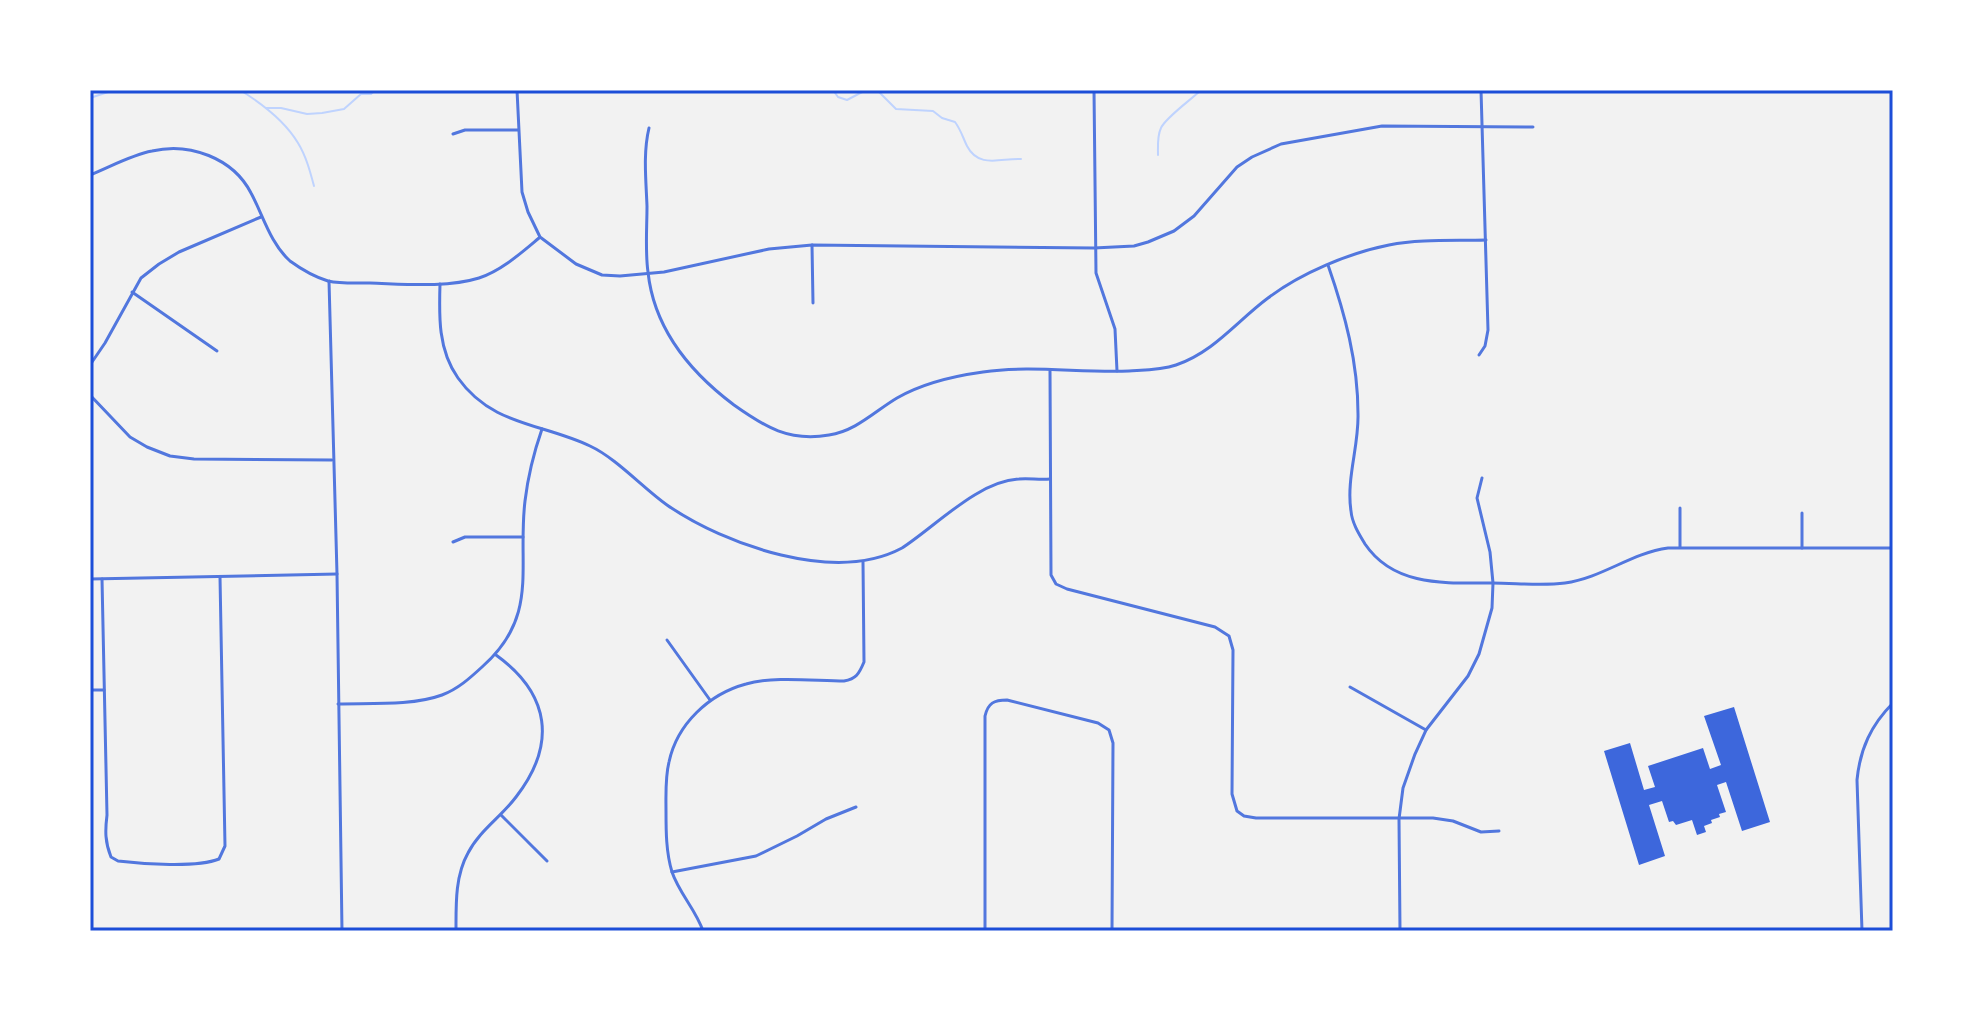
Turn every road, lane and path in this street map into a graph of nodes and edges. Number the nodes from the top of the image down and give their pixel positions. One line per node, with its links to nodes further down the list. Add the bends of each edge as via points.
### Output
1 (517, 90): 7 (street)
2 (1094, 90): 14 (street)
3 (1481, 90): 4 (street)
4 (1482, 126): 5 (street); 12 (street); 14 (street, via 1382,126 1281,144 1237,167 1174,231 1134,246)
5 (1533, 127)
6 (649, 128): 16 (street)
7 (518, 130): 8 (street); 11 (street, via 522,192)
8 (453, 134)
9 (90, 175): 10 (street, via 152,151 193,150 236,173)
10 (261, 217): 17 (street, via 291,261); 19 (street, via 179,252 141,278)
11 (540, 237): 16 (street, via 576,264 602,275); 18 (street, via 481,278)
12 (1486, 240): 15 (street, via 1390,245); 22 (street, via 1488,330)
13 (812, 245): 14 (street); 16 (street); 20 (street)
14 (1094, 248): 25 (street, via 1096,273 1115,329)
15 (1328, 265): 25 (street, via 1271,296 1200,355 1174,366); 43 (street, via 1357,383 1350,496 1357,531 1387,567 1412,579)
16 (648, 274): 24 (street, via 661,321 693,369 754,420 787,434 830,435 853,428 904,394 943,379 994,370)
17 (329, 281): 18 (street); 28 (street)
18 (440, 284): 27 (street, via 442,336 457,376 497,413)
19 (132, 292): 21 (street); 23 (street)
20 (813, 303)
21 (217, 351)
22 (1479, 355)
23 (90, 365)
24 (1050, 371): 25 (street); 30 (street)
25 (1117, 371)
26 (90, 395): 28 (street, via 130,437 170,456)
27 (542, 429): 33 (street, via 531,466); 38 (street, via 593,447 666,504 717,534 794,557)
28 (333, 460): 39 (street)
29 (1482, 478): 43 (street, via 1477,498)
30 (1050, 479): 38 (street, via 995,485 902,548); 55 (street, via 1051,575 1056,584 1215,627 1229,636 1232,794 1237,811 1256,818)
31 (1680, 508): 35 (street)
32 (1802, 513): 36 (street)
33 (523, 537): 34 (street, via 465,537); 45 (street, via 520,613)
34 (453, 542)
35 (1680, 547): 36 (street); 43 (street, via 1649,551 1567,583)
36 (1802, 548): 37 (street)
37 (1893, 548)
38 (863, 562): 49 (street, via 864,662 859,675 844,681 747,683)
39 (337, 574): 40 (street); 51 (street)
40 (220, 577): 42 (street); 48 (street, via 225,846 219,859 167,864 111,857 105,835)
41 (90, 579): 42 (street)
42 (102, 579): 48 (street)
43 (1493, 583): 52 (street, via 1479,654)
44 (667, 640): 49 (street)
45 (496, 655): 51 (street, via 441,695); 54 (street, via 527,684 540,708 543,740 535,770)
46 (1350, 687): 52 (street)
47 (90, 690): 48 (street)
48 (104, 690)
49 (710, 700): 58 (street, via 689,721 668,763 666,837)
50 (1893, 703): 65 (street, via 1869,735 1858,767)
51 (338, 704): 59 (street)
52 (1426, 730): 55 (street, via 1408,771)
53 (856, 807): 58 (street, via 756,856)
54 (501, 815): 57 (street); 60 (street, via 474,842 460,870)
55 (1399, 819): 56 (street, via 1443,819 1481,832); 64 (street)
56 (1499, 831)
57 (547, 861)
58 (672, 872): 61 (street)
59 (342, 931)
60 (456, 931)
61 (703, 931)
62 (985, 931): 63 (street, via 985,716 991,702 1007,700 1109,730)
63 (1112, 931)
64 (1400, 931)
65 (1862, 931)

